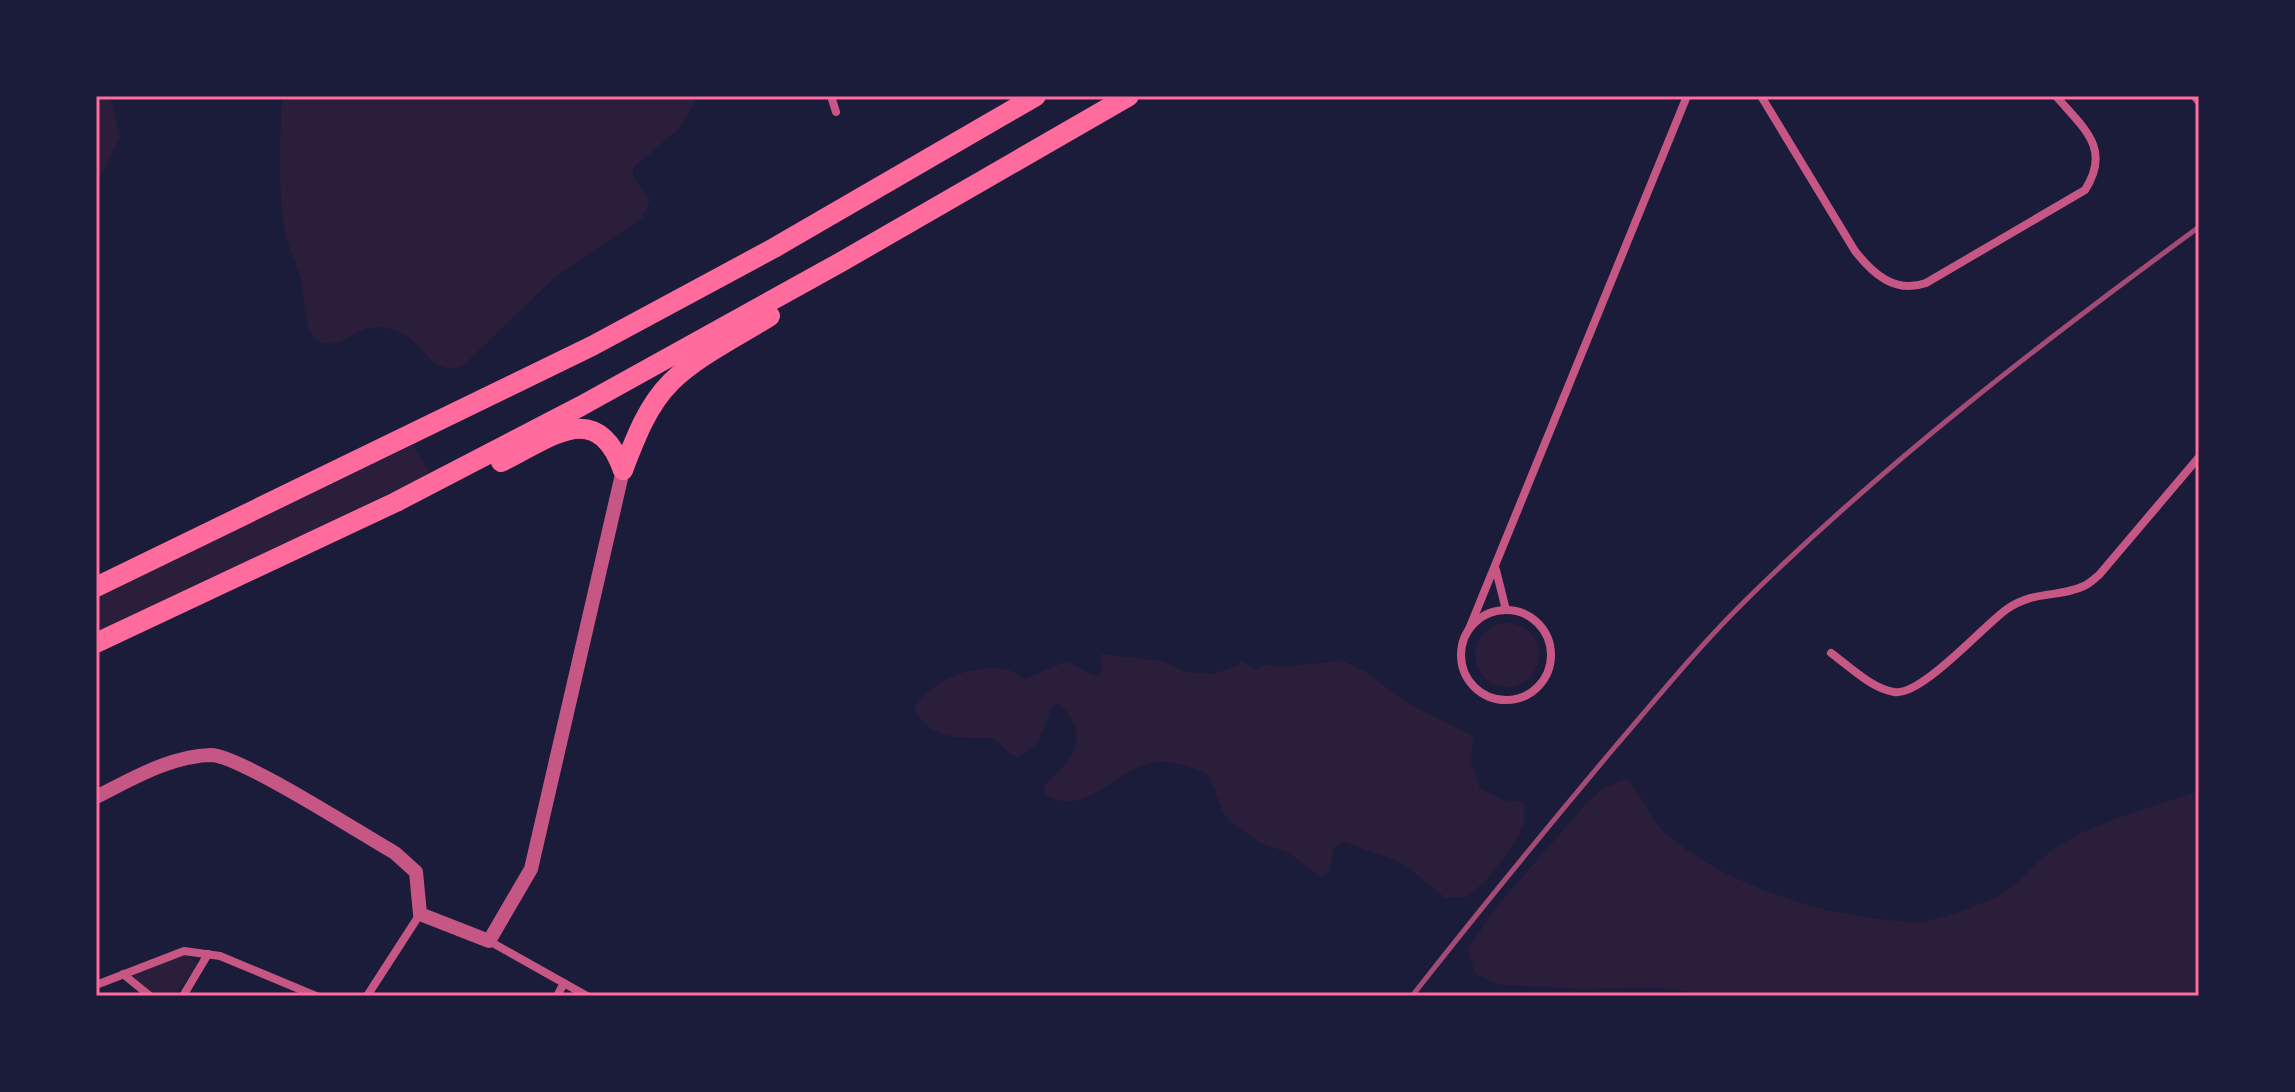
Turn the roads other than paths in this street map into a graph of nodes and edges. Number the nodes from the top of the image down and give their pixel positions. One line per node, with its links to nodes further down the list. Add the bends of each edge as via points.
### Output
1 (831, 96): 9 (street)
2 (1036, 96): 15 (highway, via 592,346)
3 (1129, 96): 10 (highway)
4 (1687, 96): 14 (street)
5 (1761, 96): 6 (street, via 1862,260 1888,281 1912,288 2085,190 2097,150)
6 (2056, 96)
7 (2194, 96): 8 (street)
8 (2199, 102)
9 (836, 112)
10 (841, 262): 12 (highway, via 790,303 670,383 639,430); 13 (highway)
11 (2199, 457): 19 (street, via 2099,575 2083,587 2031,596 2006,610 1913,687 1899,693 1884,690)
12 (623, 470): 13 (highway, via 613,446 586,427 440,490); 22 (street, via 531,869)
13 (396, 502): 18 (highway)
14 (1496, 570): 16 (street); 17 (street)
15 (96, 587)
16 (1506, 610): 17 (street, via 1492,612); 17 (street, via 1535,620 1551,646 1547,676 1525,696 1495,699 1471,683 1461,656)
17 (1469, 629)
18 (96, 643)
19 (1831, 653)
20 (96, 797): 21 (street, via 168,763 213,755 243,765 395,853 416,872)
21 (420, 914): 22 (street); 30 (street)
22 (489, 941): 25 (street)
23 (208, 954): 24 (street, via 182,951); 28 (street); 29 (street)
24 (123, 974): 26 (street); 27 (street)
25 (564, 983): 31 (street); 32 (street)
26 (96, 985)
27 (150, 996)
28 (183, 996)
29 (316, 996)
30 (367, 996)
31 (557, 996)
32 (587, 996)

